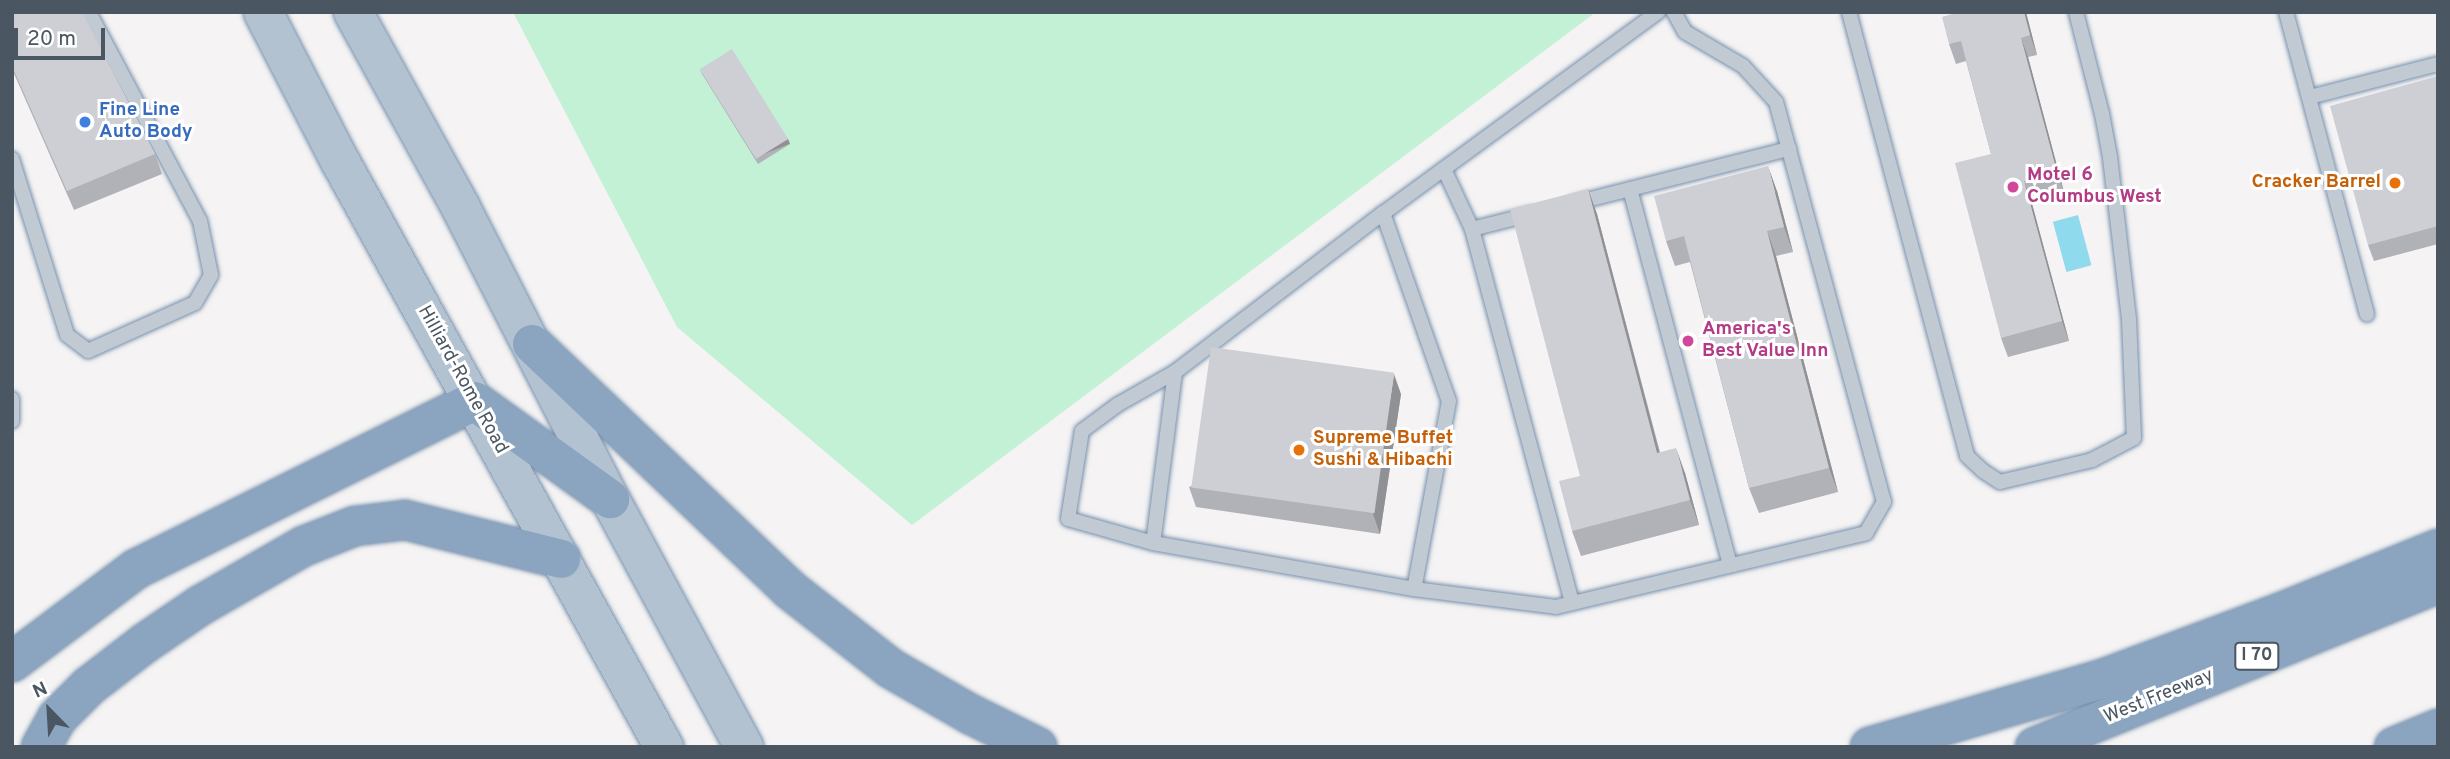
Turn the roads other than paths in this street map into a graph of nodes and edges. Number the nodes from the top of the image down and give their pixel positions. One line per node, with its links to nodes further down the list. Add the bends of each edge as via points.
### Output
1 (89, 12): 12 (lane, via 200,221 211,275 195,303 88,351 67,335)
2 (262, 12): 21 (main road, Hilliard-Rome Road)
3 (353, 12): 18 (main road)
4 (1658, 12): 13 (lane)
5 (1674, 12): 11 (lane, via 1685,32 1743,66 1776,102)
6 (1849, 12): 7 (lane, via 1967,456 2000,482 2092,460 2134,438 2129,319 2109,157)
7 (2076, 12)
8 (2286, 12): 10 (lane)
9 (2438, 64): 10 (lane)
10 (2310, 97): 17 (lane)
11 (1789, 149): 14 (lane); 27 (lane, via 1884,502 1866,533)
12 (12, 159)
13 (1444, 169): 15 (lane); 16 (lane)
14 (1629, 189): 16 (lane); 27 (lane)
15 (1383, 213): 19 (lane); 29 (lane, via 1449,401)
16 (1472, 229): 30 (lane)
17 (2367, 314)
18 (532, 344): 23 (main road); 36 (highway, via 789,589 890,668)
19 (1175, 372): 24 (lane); 24 (lane, via 1082,430 1068,519)
20 (12, 399): 22 (lane)
21 (474, 401): 23 (highway); 26 (main road, Hilliard-Rome Road); 31 (highway, via 136,569)
22 (12, 421)
23 (610, 499): 35 (main road)
24 (1153, 543): 29 (lane)
25 (2438, 549): 37 (highway, via 2103,679)
26 (561, 559): 33 (highway, via 405,520 355,526 304,547 201,604 145,643 89,686 57,718); 34 (main road, Hilliard-Rome Road)
27 (1730, 565): 30 (lane)
28 (2438, 583): 38 (highway, West Freeway / I 70)
29 (1414, 589): 30 (lane, via 1556,607)
30 (1572, 603)
31 (12, 662)
32 (2438, 729): 39 (highway)
33 (41, 747)
34 (664, 747)
35 (744, 747)
36 (1037, 747)
37 (1870, 747)
38 (2035, 747)
39 (2394, 747)

